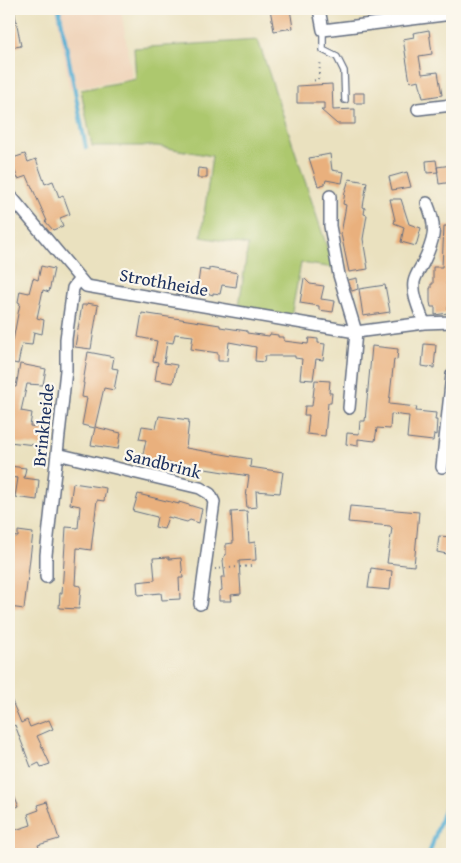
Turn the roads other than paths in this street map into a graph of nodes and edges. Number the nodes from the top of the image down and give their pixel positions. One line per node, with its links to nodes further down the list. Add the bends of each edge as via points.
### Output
1 (319, 9): 3 (street)
2 (452, 14): 3 (street)
3 (323, 30): 4 (lane, via 323,50 337,57 344,71)
4 (345, 100)
5 (452, 104): 6 (street)
6 (418, 109)
7 (9, 194): 10 (street, Strothheide)
8 (330, 196): 13 (street, via 330,226 339,275)
9 (427, 203): 12 (street, via 433,217 432,245 413,288)
10 (79, 280): 13 (street, Strothheide, via 86,286); 16 (street, Brinkheide, via 72,288)
11 (452, 322): 12 (street, Strothheide)
12 (424, 323): 13 (street, Strothheide)
13 (356, 332): 15 (street)
14 (452, 375): 17 (street)
15 (349, 408)
16 (57, 454): 18 (street, Brinkheide); 19 (street, Sandbrink, via 200,488 210,494 214,502)
17 (442, 467)
18 (46, 577)
19 (200, 604)

